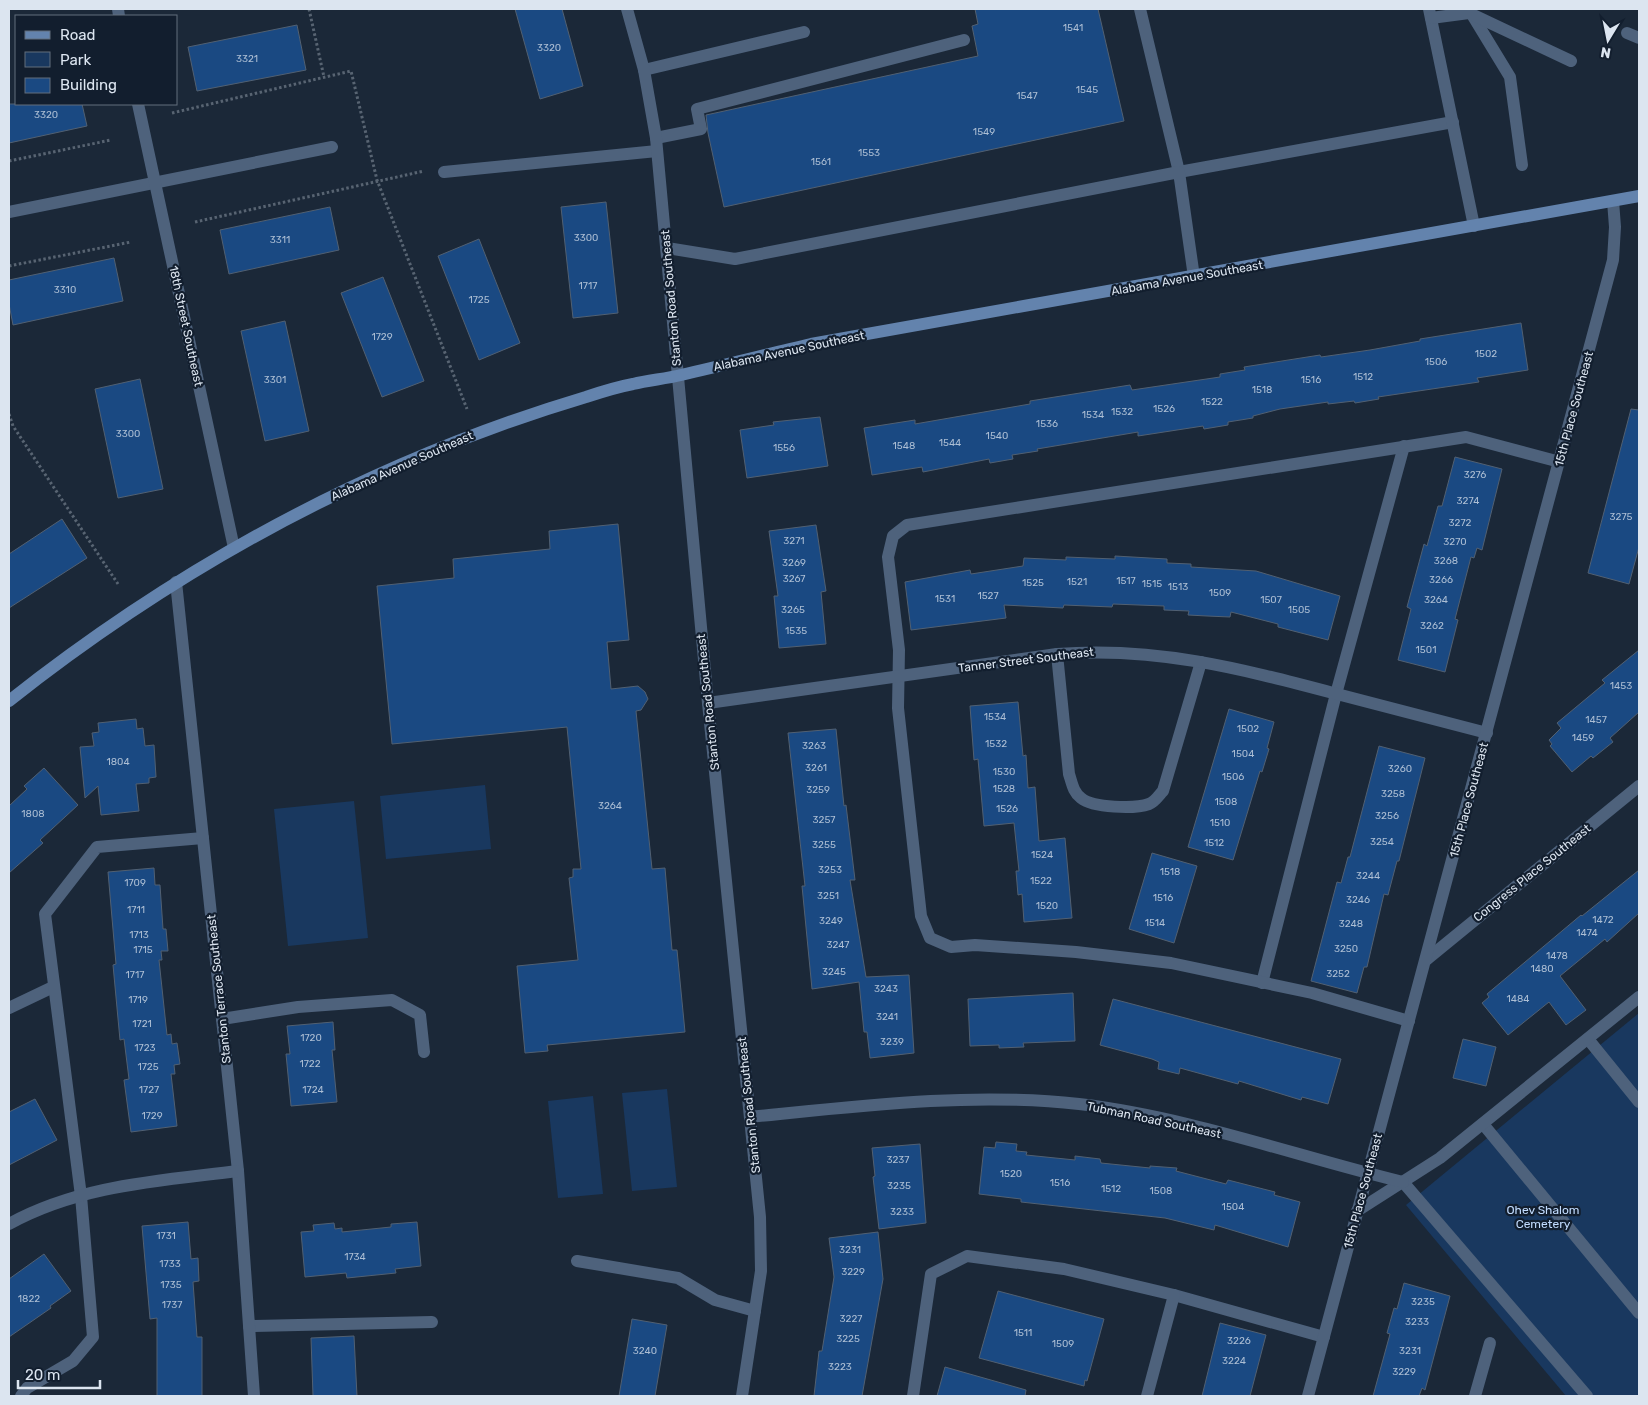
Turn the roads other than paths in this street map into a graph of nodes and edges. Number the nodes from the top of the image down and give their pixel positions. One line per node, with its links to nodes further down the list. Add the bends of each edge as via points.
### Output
1 (627, 9): 10 (street, Stanton Road Southeast)
2 (1140, 9): 18 (street)
3 (1430, 14): 4 (street); 12 (street)
4 (1471, 14): 9 (street); 16 (street, via 1510,77)
5 (804, 32): 10 (street)
6 (1627, 33): 7 (street)
7 (1639, 38)
8 (964, 40): 13 (street, via 697,109 701,129)
9 (1570, 61)
10 (644, 70): 13 (street, Stanton Road Southeast)
11 (138, 105): 19 (street, 18th Street Southeast)
12 (1453, 122): 18 (street); 23 (street)
13 (656, 138): 15 (street, Stanton Road Southeast)
14 (332, 147): 19 (street)
15 (657, 151): 17 (street); 24 (street, Stanton Road Southeast)
16 (1522, 165)
17 (444, 172)
18 (1179, 172): 24 (street, via 735,259); 25 (street)
19 (155, 183): 22 (street); 29 (street, 18th Street Southeast)
20 (1639, 196): 21 (main road, Alabama Avenue Southeast)
21 (1613, 201): 23 (main road, Alabama Avenue Southeast); 28 (street, 15th Place Southeast, via 1613,260)
22 (9, 212)
23 (1474, 226): 25 (main road, Alabama Avenue Southeast)
24 (667, 248): 26 (street, Stanton Road Southeast)
25 (1194, 277): 26 (main road, Alabama Avenue Southeast, via 811,344)
26 (678, 376): 29 (main road, Alabama Avenue Southeast, via 632,384 480,432 353,486); 36 (street, Stanton Road Southeast)
27 (1404, 446): 28 (street, via 1466,436); 33 (street, via 907,525 893,536 888,557 899,650); 34 (street)
28 (1560, 462): 37 (street, 15th Place Southeast)
29 (234, 548): 30 (main road, Alabama Avenue Southeast)
30 (176, 582): 35 (main road, Alabama Avenue Southeast); 39 (street, Stanton Terrace Southeast)
31 (1057, 654): 32 (street, Tanner Street Southeast, via 1097,650 1152,653); 32 (street, via 1069,774 1074,791 1091,803 1134,808 1152,803 1163,791); 33 (street, Tanner Street Southeast)
32 (1201, 662): 34 (street, Tanner Street Southeast, via 1267,675)
33 (898, 677): 36 (street, Tanner Street Southeast); 41 (street, via 898,708 921,916 930,938 951,947 974,945 1076,952 1171,963)
34 (1336, 694): 37 (street, Tanner Street Southeast); 41 (street)
35 (9, 701)
36 (708, 703): 50 (street, Stanton Road Southeast)
37 (1488, 733): 40 (street, 15th Place Southeast)
38 (1639, 786): 40 (street, Congress Place Southeast)
39 (203, 838): 42 (street, via 97,847 45,914); 45 (street, Stanton Terrace Southeast)
40 (1426, 960): 46 (street, 15th Place Southeast)
41 (1262, 983): 46 (street, via 1312,993)
42 (53, 987): 44 (street); 55 (street)
43 (1639, 997): 47 (street)
44 (9, 1008)
45 (222, 1019): 48 (street, via 298,1007 392,1000 420,1015); 52 (street, Stanton Terrace Southeast)
46 (1409, 1021): 53 (street, 15th Place Southeast)
47 (1588, 1039): 49 (street); 51 (street)
48 (424, 1052)
49 (1639, 1102)
50 (750, 1117): 53 (street, Tubman Road Southeast, via 865,1104 1014,1099 1079,1104 1214,1132); 60 (street, Stanton Road Southeast, via 762,1244)
51 (1483, 1124): 54 (street); 61 (street)
52 (238, 1171): 55 (street, via 114,1186); 63 (street, Stanton Terrace Southeast)
53 (1368, 1173): 54 (street, Tubman Road Southeast); 56 (street, 15th Place Southeast)
54 (1403, 1182): 56 (street); 73 (street)
55 (81, 1196): 57 (street, via 36,1209); 66 (street, via 93,1337 73,1361 27,1388)
56 (1358, 1211): 64 (street, 15th Place Southeast)
57 (9, 1224)
58 (577, 1262): 60 (street, via 678,1278 715,1300)
59 (1174, 1295): 64 (street); 69 (street, via 1064,1269 967,1256 931,1274); 70 (street)
60 (755, 1311): 68 (street, Stanton Road Southeast)
61 (1639, 1313)
62 (432, 1322): 63 (street)
63 (249, 1326): 67 (street, Stanton Terrace Southeast)
64 (1324, 1337): 71 (street, 15th Place Southeast)
65 (1490, 1343): 72 (street)
66 (21, 1396)
67 (254, 1396)
68 (742, 1396)
69 (913, 1396)
70 (1147, 1396)
71 (1308, 1396)
72 (1475, 1396)
73 (1587, 1396)

